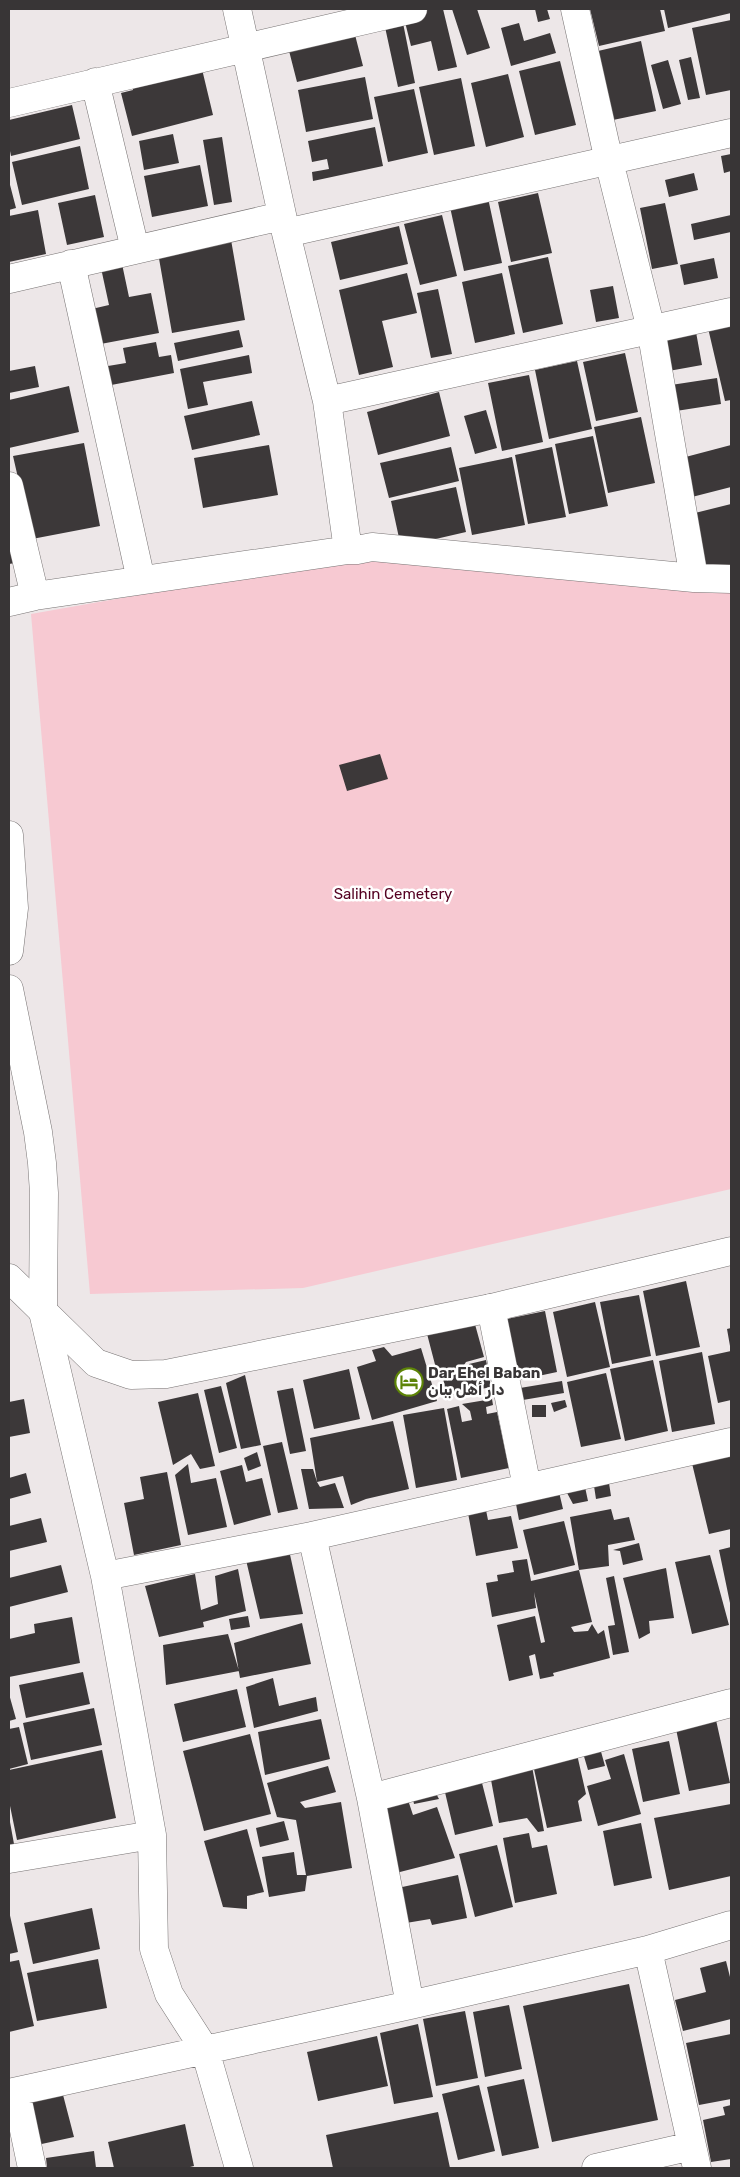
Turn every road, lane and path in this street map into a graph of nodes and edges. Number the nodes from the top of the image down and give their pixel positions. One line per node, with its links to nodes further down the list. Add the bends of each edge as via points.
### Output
1 (237, 9): 4 (street)
2 (413, 9): 4 (street)
3 (575, 9): 8 (street)
4 (245, 46): 5 (street); 9 (street)
5 (95, 82): 6 (street); 10 (street)
6 (9, 103)
7 (731, 133): 8 (street)
8 (609, 161): 9 (street); 14 (street)
9 (284, 224): 10 (street); 15 (street)
10 (135, 250): 11 (street)
11 (72, 264): 12 (street); 20 (street)
12 (9, 279)
13 (731, 312): 14 (street)
14 (651, 329): 15 (street); 18 (street)
15 (327, 401): 17 (street)
16 (9, 486): 21 (street)
17 (348, 550): 18 (street, via 372,547); 20 (street)
18 (694, 578): 19 (street)
19 (731, 579)
20 (141, 580): 21 (street)
21 (22, 599)
22 (9, 835): 23 (street, via 14,908)
23 (9, 951)
24 (9, 989): 28 (street, via 42,1163)
25 (731, 1252): 27 (street)
26 (9, 1278): 28 (street)
27 (491, 1308): 28 (street, via 166,1374 131,1375 96,1363); 30 (street)
28 (43, 1312): 32 (street)
29 (731, 1442): 30 (street)
30 (527, 1487): 31 (street)
31 (312, 1536): 32 (street); 34 (street)
32 (105, 1576): 35 (street)
33 (731, 1703): 34 (street)
34 (371, 1798): 39 (street)
35 (152, 1835): 36 (street); 40 (street, via 154,1949 169,1994)
36 (9, 1859)
37 (731, 1925): 38 (street)
38 (648, 1950): 39 (street); 42 (street)
39 (410, 2005): 40 (street)
40 (204, 2050): 41 (street); 44 (street)
41 (12, 2092): 43 (street)
42 (694, 2157): 45 (street)
43 (32, 2168)
44 (239, 2168)
45 (596, 2168)

